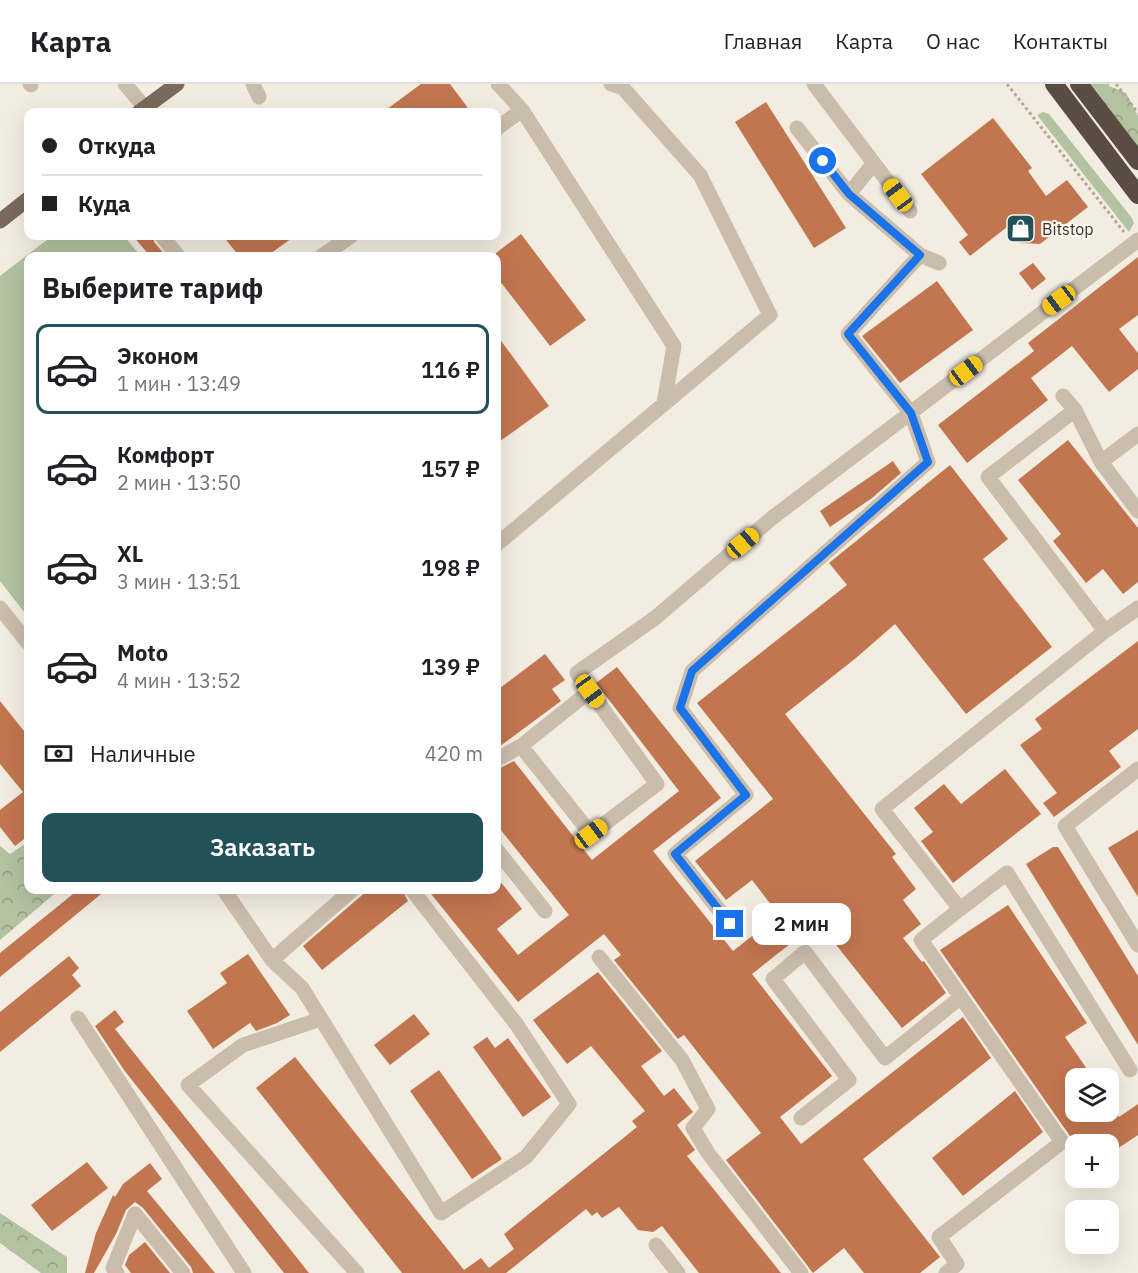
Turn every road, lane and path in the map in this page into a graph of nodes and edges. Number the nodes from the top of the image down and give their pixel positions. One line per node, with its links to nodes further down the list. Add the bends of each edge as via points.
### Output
1 (125, 84): 10 (lane)
2 (177, 84): 11 (main road)
3 (498, 84): 12 (lane)
4 (611, 84): 31 (lane, via 623,88 700,175 770,315)
5 (814, 84): 17 (lane)
6 (1007, 84): 25 (path)
7 (1054, 84): 19 (highway)
8 (1079, 84): 16 (highway)
9 (1116, 84): 13 (path)
10 (141, 108)
11 (145, 108)
12 (522, 110): 14 (lane); 31 (lane, via 674,346)
13 (1138, 113)
14 (501, 125)
15 (797, 128): 18 (lane)
16 (1138, 161)
17 (874, 163): 18 (lane); 21 (lane)
18 (849, 194): 28 (lane)
19 (1138, 195)
20 (24, 202): 22 (main road)
21 (910, 211)
22 (0, 221)
23 (165, 240): 26 (lane)
24 (345, 240): 27 (lane)
25 (1136, 242): 33 (lane)
26 (175, 252)
27 (328, 252)
28 (920, 255): 29 (lane); 33 (lane, via 848,334)
29 (939, 263)
30 (1063, 396): 32 (lane)
31 (664, 403): 37 (lane)
32 (1075, 410): 35 (lane); 40 (lane, via 988,477)
33 (911, 413): 42 (lane, via 772,518 655,618 577,673); 52 (lane, via 928,462 692,671 680,708 746,795 675,854)
34 (1138, 434): 35 (lane)
35 (1101, 462): 36 (lane)
36 (1138, 511)
37 (501, 541)
38 (0, 608): 41 (lane)
39 (1138, 608): 40 (lane)
40 (1105, 631): 50 (lane, via 882,809)
41 (24, 638)
42 (590, 691): 43 (lane); 43 (lane, via 657,784 591,834)
43 (521, 746): 44 (lane)
44 (501, 757)
45 (1138, 769): 53 (lane, via 1065,826)
46 (501, 855): 51 (lane)
47 (227, 894): 55 (lane)
48 (346, 894): 55 (lane)
49 (415, 894): 58 (lane, via 517,1025 569,1104 526,1157 441,1213)
50 (960, 909): 56 (lane, via 921,940); 59 (lane, via 1007,873)
51 (544, 911)
52 (730, 924)
53 (1138, 945)
54 (599, 957): 67 (lane, via 682,1059 708,1109 693,1128)
55 (272, 960): 58 (lane, via 302,988)
56 (961, 997): 60 (lane, via 885,1058 805,952 773,979 849,1080); 68 (lane, via 1062,1142 939,1238 957,1264)
57 (78, 1018): 64 (lane)
58 (321, 1019): 65 (lane, via 243,1045 188,1085)
59 (1130, 1070)
60 (801, 1118)
61 (656, 1245): 66 (lane)
62 (117, 1273): 63 (lane, via 113,1268 135,1214)
63 (183, 1273)
64 (244, 1273)
65 (357, 1273)
66 (678, 1273)
67 (801, 1273)
68 (946, 1273)

